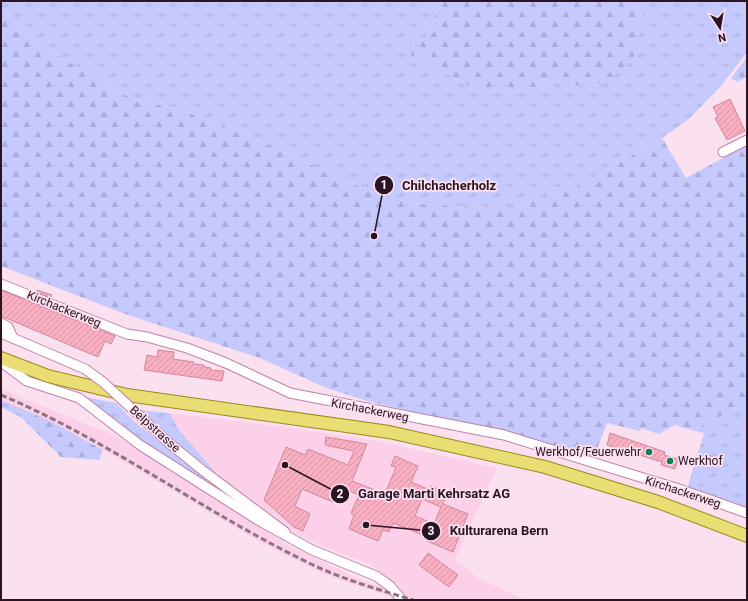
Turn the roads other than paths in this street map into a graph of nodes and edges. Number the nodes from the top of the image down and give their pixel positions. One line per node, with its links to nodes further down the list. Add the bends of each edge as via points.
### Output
1 (747, 140): 2 (street)
2 (723, 152)
3 (1, 284): 9 (street, Kirchackerweg, via 127,334 200,353 290,393 504,435 679,489)
4 (1, 323): 6 (street, via 8,327)
5 (1, 333): 6 (street, Belpstrasse)
6 (13, 338): 11 (street, Belpstrasse, bridge, via 85,369 201,469 262,513)
7 (1, 358): 10 (main road, via 48,376 127,395 388,432 530,464 658,502)
8 (1, 362): 11 (street, Belpstrasse, via 27,381 79,398 140,445)
9 (747, 514)
10 (747, 536)
11 (298, 543): 12 (street, Belpstrasse, via 376,576 390,586)
12 (402, 600)

